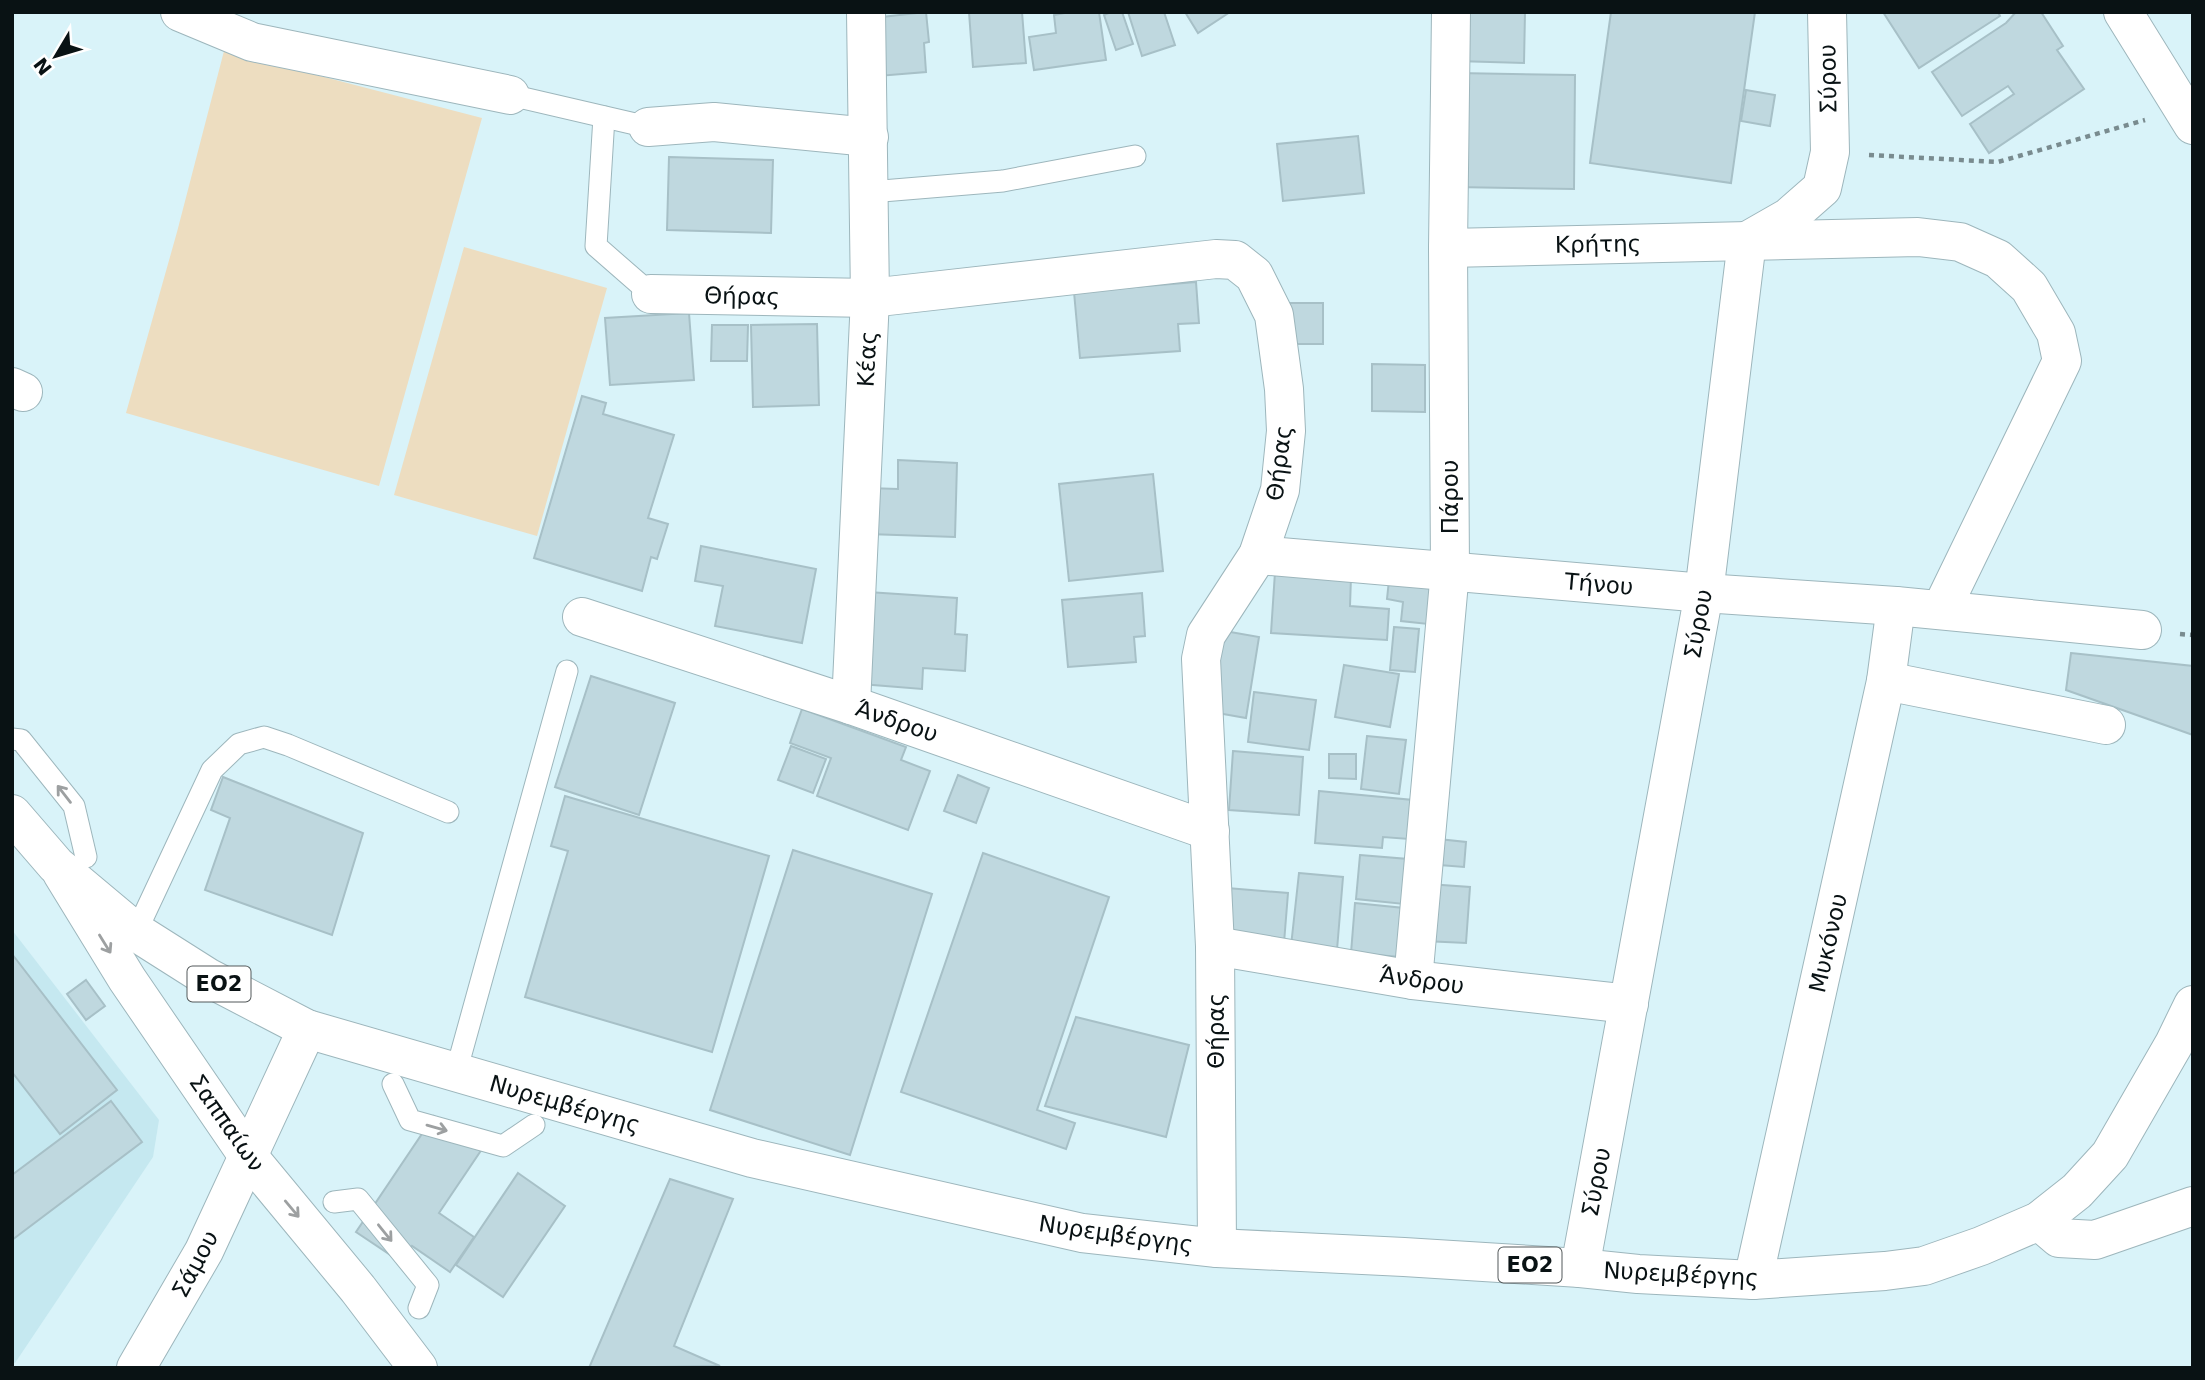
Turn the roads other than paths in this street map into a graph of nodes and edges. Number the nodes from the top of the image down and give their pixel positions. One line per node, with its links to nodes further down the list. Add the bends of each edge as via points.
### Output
1 (180, 12): 6 (street, via 252,42)
2 (866, 12): 10 (street, Κέας)
3 (1451, 12): 14 (street, Πάρου)
4 (1827, 12): 13 (street, Σύρου, via 1830,152 1822,188 1789,217)
5 (2123, 12): 8 (street)
6 (510, 95): 7 (lane)
7 (604, 117): 9 (lane); 15 (lane, via 596,246)
8 (2188, 117)
9 (648, 127): 10 (street, via 714,121)
10 (869, 137): 12 (street, Κέας)
11 (1135, 156): 12 (lane, via 1003,181)
12 (870, 192): 16 (street, Κέας)
13 (1747, 241): 14 (street, Κρήτης); 19 (street, Σύρου); 21 (street, via 1918,237 1959,242 1998,259 2029,287 2056,333 2062,361)
14 (1448, 248): 18 (street, Πάρου)
15 (651, 294): 16 (street, Θήρας)
16 (870, 298): 17 (street, Θήρας, via 1235,260 1254,275 1274,315 1284,389 1286,431 1280,491); 26 (street, Κέας)
17 (1258, 555): 18 (street, Τήνου); 31 (street, Θήρας, via 1206,635 1201,659)
18 (1450, 571): 19 (street, Τήνου); 35 (street, Πάρου)
19 (1704, 593): 20 (street, Τήνου); 36 (street, Σύρου)
20 (1896, 606): 21 (street, Τήνου); 25 (street, Μυκόνου)
21 (1941, 610): 23 (street, Τήνου)
22 (582, 617): 26 (street, Άνδρου)
23 (2142, 630)
24 (567, 671): 39 (lane)
25 (1886, 681): 27 (street); 48 (street, Μυκόνου)
26 (851, 705): 31 (street, Άνδρου)
27 (2106, 725)
28 (12, 739): 32 (lane, one-way to 28, via 74,806 21,740)
29 (448, 812): 33 (lane, via 264,737 239,744 212,770)
30 (12, 814): 32 (street, Νυρεμβέργης / ΕΟ2)
31 (1210, 831): 34 (street, Θήρας)
32 (71, 861): 33 (street, Νυρεμβέργης / ΕΟ2); 42 (street, Σαππαίων, one-way to 42, via 127,979)
33 (136, 932): 38 (street, Νυρεμβέργης / ΕΟ2, via 207,977)
34 (1215, 946): 35 (street, Άνδρου); 46 (street, Θήρας)
35 (1413, 980): 36 (street, Άνδρου)
36 (1629, 1004): 47 (street, Σύρου)
37 (2193, 1005): 45 (street, Νυρεμβέργης / ΕΟ2, via 2110,1155 2077,1191)
38 (307, 1029): 39 (street, Νυρεμβέργης / ΕΟ2); 42 (street, Σάμου)
39 (456, 1072): 46 (street, Νυρεμβέργης / ΕΟ2, via 752,1158 917,1197 1082,1233)
40 (393, 1084): 41 (lane, one-way to 41, via 410,1120 423,1124 503,1146)
41 (534, 1125)
42 (248, 1156): 50 (street, Σάμου, via 204,1251); 51 (street, Σαππαίων, one-way to 51)
43 (334, 1202): 49 (lane, one-way to 49, via 358,1199 428,1285)
44 (2193, 1206): 45 (street, via 2095,1240 2059,1238)
45 (2039, 1221): 48 (street, Νυρεμβέργης / ΕΟ2, via 1924,1266)
46 (1217, 1248): 47 (street, Νυρεμβέργης / ΕΟ2)
47 (1580, 1268): 48 (street, Νυρεμβέργης / ΕΟ2)
48 (1753, 1280)
49 (419, 1308)
50 (136, 1368)
51 (418, 1368)

